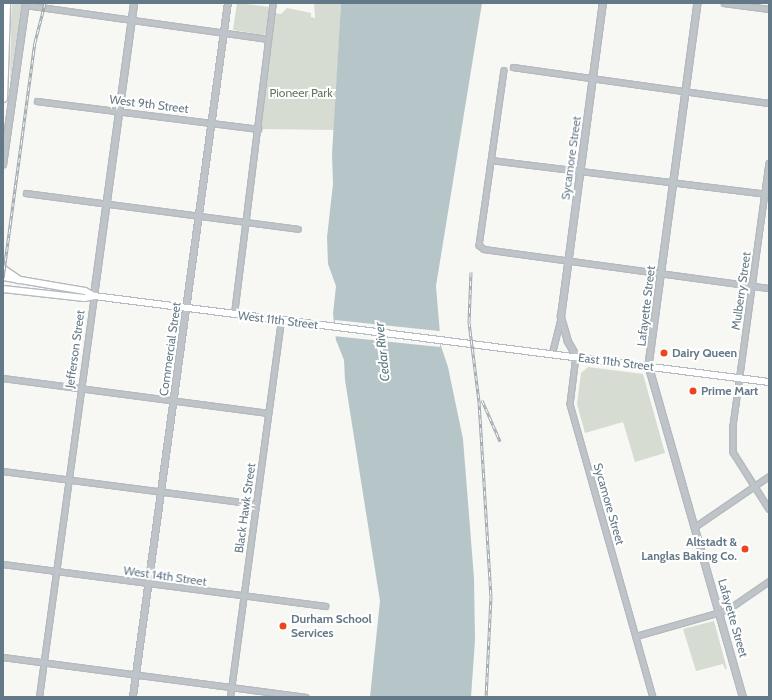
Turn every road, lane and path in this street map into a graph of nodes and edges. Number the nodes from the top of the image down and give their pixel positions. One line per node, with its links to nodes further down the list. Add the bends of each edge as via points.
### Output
1 (6, 3): 15 (highway)
2 (134, 3): 10 (street, Jefferson Street)
3 (228, 3): 11 (street, Commercial Street)
4 (273, 3): 12 (street)
5 (603, 3): 16 (street, Sycamore Street)
6 (698, 3): 17 (street, Lafayette Street)
7 (724, 3): 9 (street)
8 (26, 4): 10 (street); 26 (street)
9 (769, 9)
10 (131, 20): 11 (street); 21 (street, Jefferson Street)
11 (224, 33): 12 (street); 22 (street, Commercial Street)
12 (268, 39): 23 (street)
13 (514, 67): 16 (street)
14 (504, 70): 24 (street)
15 (4, 72): 18 (highway)
16 (593, 78): 17 (street); 27 (street, Sycamore Street)
17 (686, 91): 20 (street); 28 (street, Lafayette Street)
18 (3, 98)
19 (37, 101): 21 (street, West 9th Street)
20 (769, 103)
21 (119, 111): 22 (street, West 9th Street); 31 (street, Jefferson Street)
22 (212, 123): 23 (street, West 9th Street); 32 (street, Commercial Street)
23 (258, 129): 33 (street)
24 (491, 160): 27 (street); 35 (street, via 479,245 490,252)
25 (769, 162): 30 (street, Mulberry Street)
26 (3, 165)
27 (581, 171): 28 (street); 35 (street, Sycamore Street)
28 (674, 182): 30 (street); 37 (street, Lafayette Street)
29 (26, 193): 31 (street)
30 (767, 194): 40 (street, Mulberry Street)
31 (106, 205): 32 (street); 43 (street, Jefferson Street)
32 (199, 216): 33 (street); 44 (street, Commercial Street)
33 (246, 223): 34 (street); 45 (street)
34 (298, 229)
35 (568, 262): 37 (street); 46 (street, Sycamore Street)
36 (3, 269): 39 (highway)
37 (661, 274): 40 (street); 51 (street, Lafayette Street)
38 (3, 277): 39 (main road, West 11th Street)
39 (18, 279): 43 (main road, West 11th Street, via 85,291)
40 (752, 286): 41 (street); 53 (street, Mulberry Street)
41 (769, 288)
42 (3, 289): 43 (main road, West 11th Street, via 85,298)
43 (94, 296): 44 (main road, West 11th Street); 55 (street, Jefferson Street)
44 (186, 308): 45 (main road, West 11th Street); 56 (street, Commercial Street)
45 (234, 314): 47 (main road, West 11th Street)
46 (561, 317): 49 (street, Sycamore Street); 50 (street, Sycamore Street, via 568,342)
47 (281, 321): 48 (main road, West 11th Street); 57 (street, Black Hawk Street)
48 (464, 342): 49 (main road, East 11th Street)
49 (552, 353): 50 (main road, East 11th Street)
50 (576, 356): 51 (main road, East 11th Street); 73 (street, Sycamore Street, via 570,404)
51 (650, 366): 53 (main road, East 11th Street); 65 (street, Lafayette Street)
52 (3, 378): 55 (street)
53 (740, 378): 54 (main road, East 11th Street); 61 (street, Mulberry Street, via 733,426 733,452)
54 (769, 382)
55 (81, 388): 56 (street); 60 (street, Jefferson Street)
56 (174, 401): 57 (street); 62 (street, Commercial Street)
57 (268, 413): 63 (street, Black Hawk Street)
58 (3, 471): 60 (street)
59 (769, 476): 61 (street)
60 (69, 480): 62 (street); 67 (street, Jefferson Street)
61 (754, 486): 64 (street, Mulberry Street); 65 (street)
62 (161, 492): 63 (street); 69 (street, Commercial Street)
63 (256, 504): 70 (street, Black Hawk Street)
64 (769, 509)
65 (696, 526): 72 (street, Lafayette Street)
66 (3, 564): 67 (street, West 14th Street)
67 (56, 571): 69 (street, West 14th Street); 75 (street, Jefferson Street)
68 (769, 582): 72 (street, via 727,610)
69 (149, 583): 70 (street, West 14th Street); 76 (street, Commercial Street)
70 (243, 597): 71 (street, West 14th Street); 77 (street, Black Hawk Street)
71 (325, 606)
72 (719, 612): 73 (street); 83 (street, Lafayette Street)
73 (636, 636): 82 (street, Sycamore Street)
74 (3, 657): 75 (street)
75 (44, 663): 76 (street); 78 (street, Jefferson Street)
76 (136, 675): 77 (street); 79 (street, Commercial Street)
77 (231, 688): 80 (street, Black Hawk Street); 81 (street)
78 (39, 697)
79 (133, 697)
80 (230, 697)
81 (305, 697)
82 (653, 697)
83 (743, 697)

